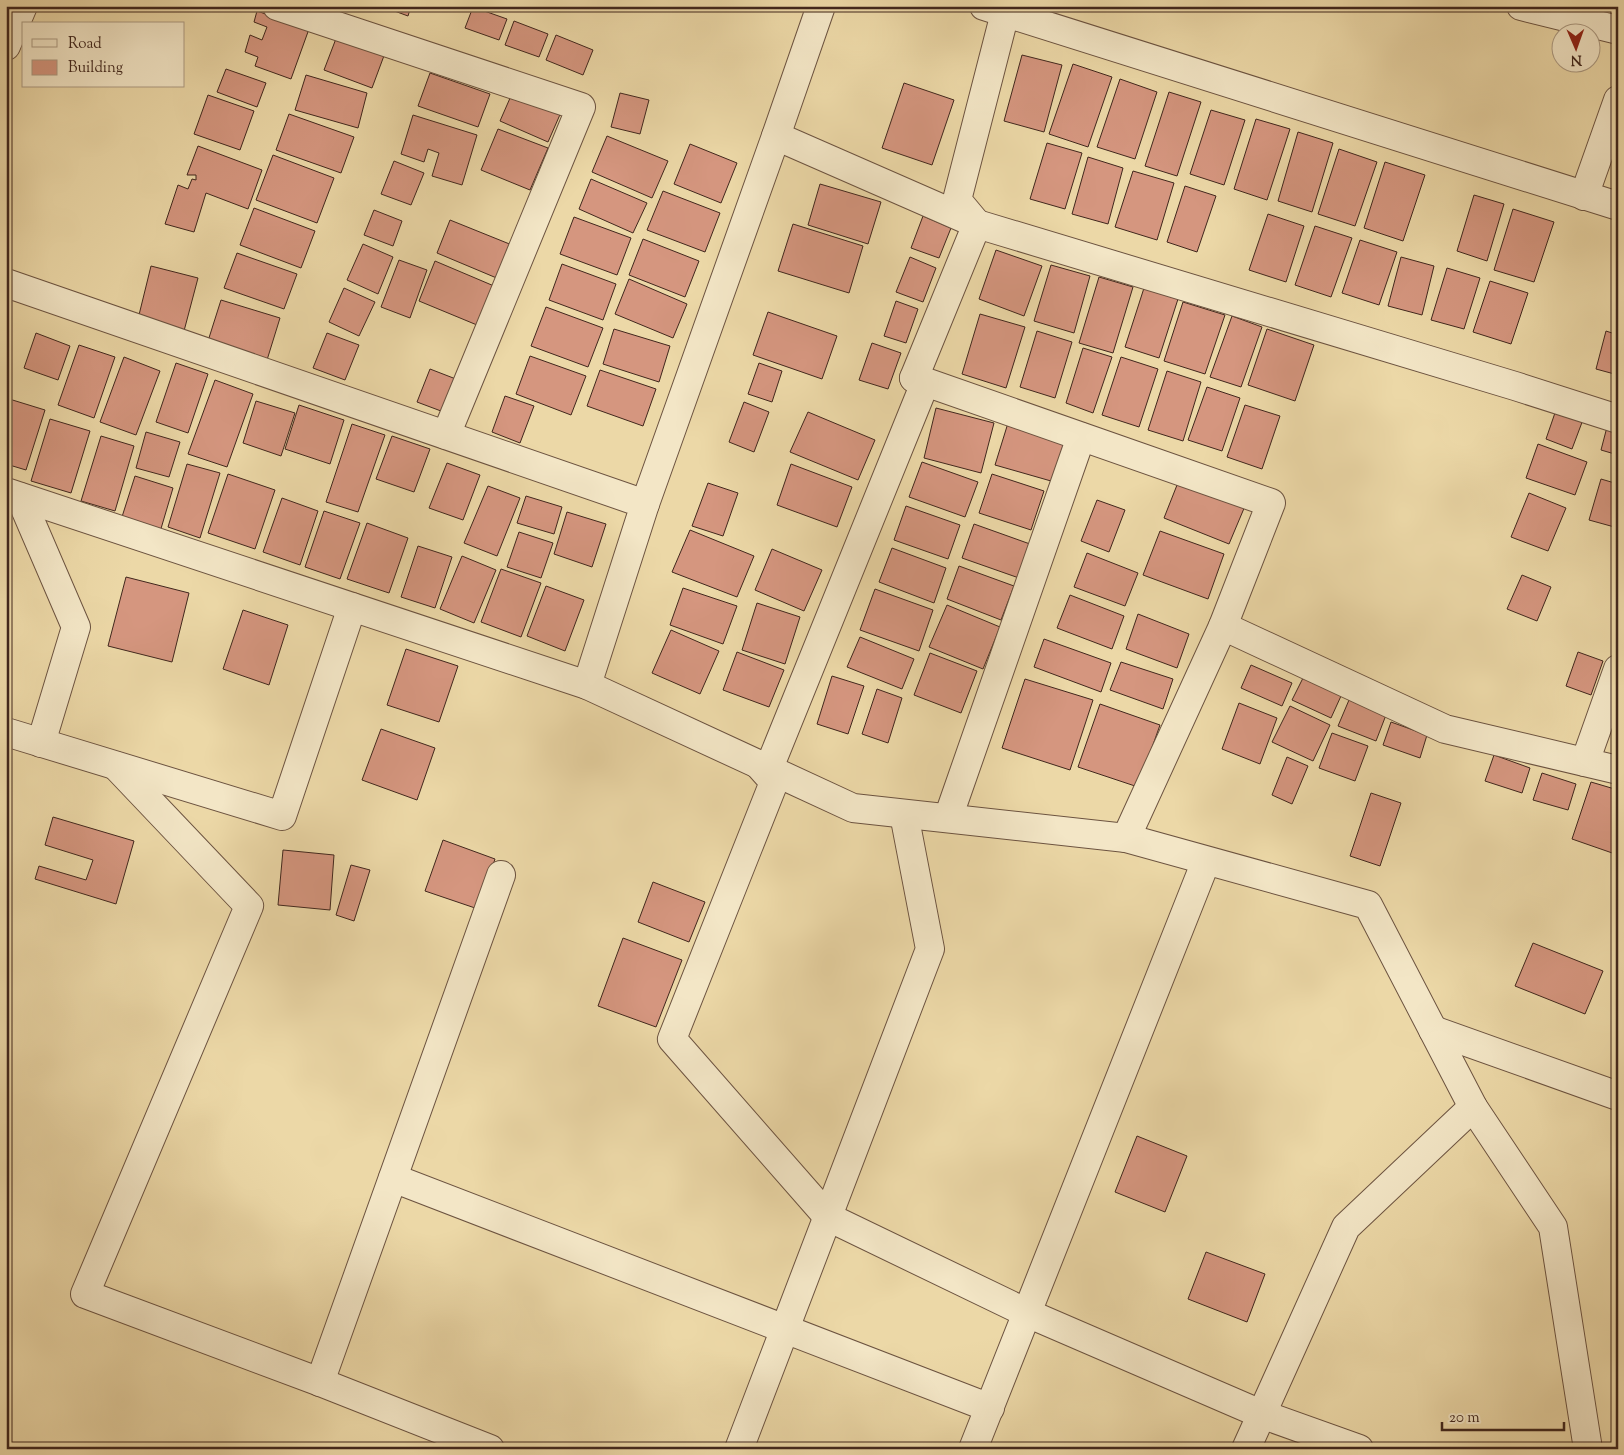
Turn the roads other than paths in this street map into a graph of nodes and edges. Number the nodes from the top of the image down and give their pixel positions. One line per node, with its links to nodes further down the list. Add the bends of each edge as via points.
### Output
1 (23, 6): 8 (street)
2 (277, 6): 17 (street, via 582,108)
3 (821, 6): 10 (street)
4 (1521, 6): 7 (street)
5 (995, 10): 6 (street); 13 (street, via 957,200)
6 (1039, 14): 11 (street)
7 (1618, 30)
8 (6, 46)
9 (1618, 100): 11 (street)
10 (776, 136): 13 (street); 20 (street)
11 (1584, 196): 12 (street)
12 (1618, 206)
13 (977, 224): 15 (street); 16 (street)
14 (6, 283): 17 (street)
15 (914, 378): 18 (street); 28 (street, via 925,383 769,768)
16 (1618, 419)
17 (446, 435): 20 (street)
18 (1081, 437): 22 (street, via 1270,503); 32 (street)
19 (13, 494): 21 (street); 26 (street, via 76,626)
20 (645, 504): 24 (street)
21 (352, 607): 24 (street); 29 (street, via 282,816)
22 (1223, 626): 27 (street, via 1445,729); 33 (street)
23 (1618, 669): 27 (street)
24 (587, 685): 28 (street)
25 (6, 732): 26 (street)
26 (41, 743): 29 (street)
27 (1585, 762): 30 (street)
28 (758, 764): 31 (street, via 853,808); 40 (street, via 774,782 672,1039)
29 (116, 766): 43 (street, via 249,906 85,1294)
30 (1618, 770)
31 (904, 814): 32 (street); 40 (street, via 930,949)
32 (948, 818): 33 (street)
33 (1126, 838): 34 (street)
34 (1206, 861): 36 (street, via 1368,905); 41 (street)
35 (501, 875): 39 (street)
36 (1433, 1030): 37 (street); 38 (street)
37 (1618, 1096)
38 (1473, 1108): 45 (street, via 1346,1227); 51 (street, via 1553,1227)
39 (393, 1178): 42 (street); 43 (street)
40 (828, 1217): 41 (street); 42 (street)
41 (1027, 1313): 44 (street); 45 (street)
42 (784, 1330): 44 (street); 47 (street)
43 (320, 1382): 46 (street)
44 (990, 1408): 48 (street)
45 (1262, 1414): 49 (street); 50 (street)
46 (490, 1449)
47 (739, 1449)
48 (973, 1449)
49 (1246, 1449)
50 (1359, 1449)
51 (1588, 1449)

